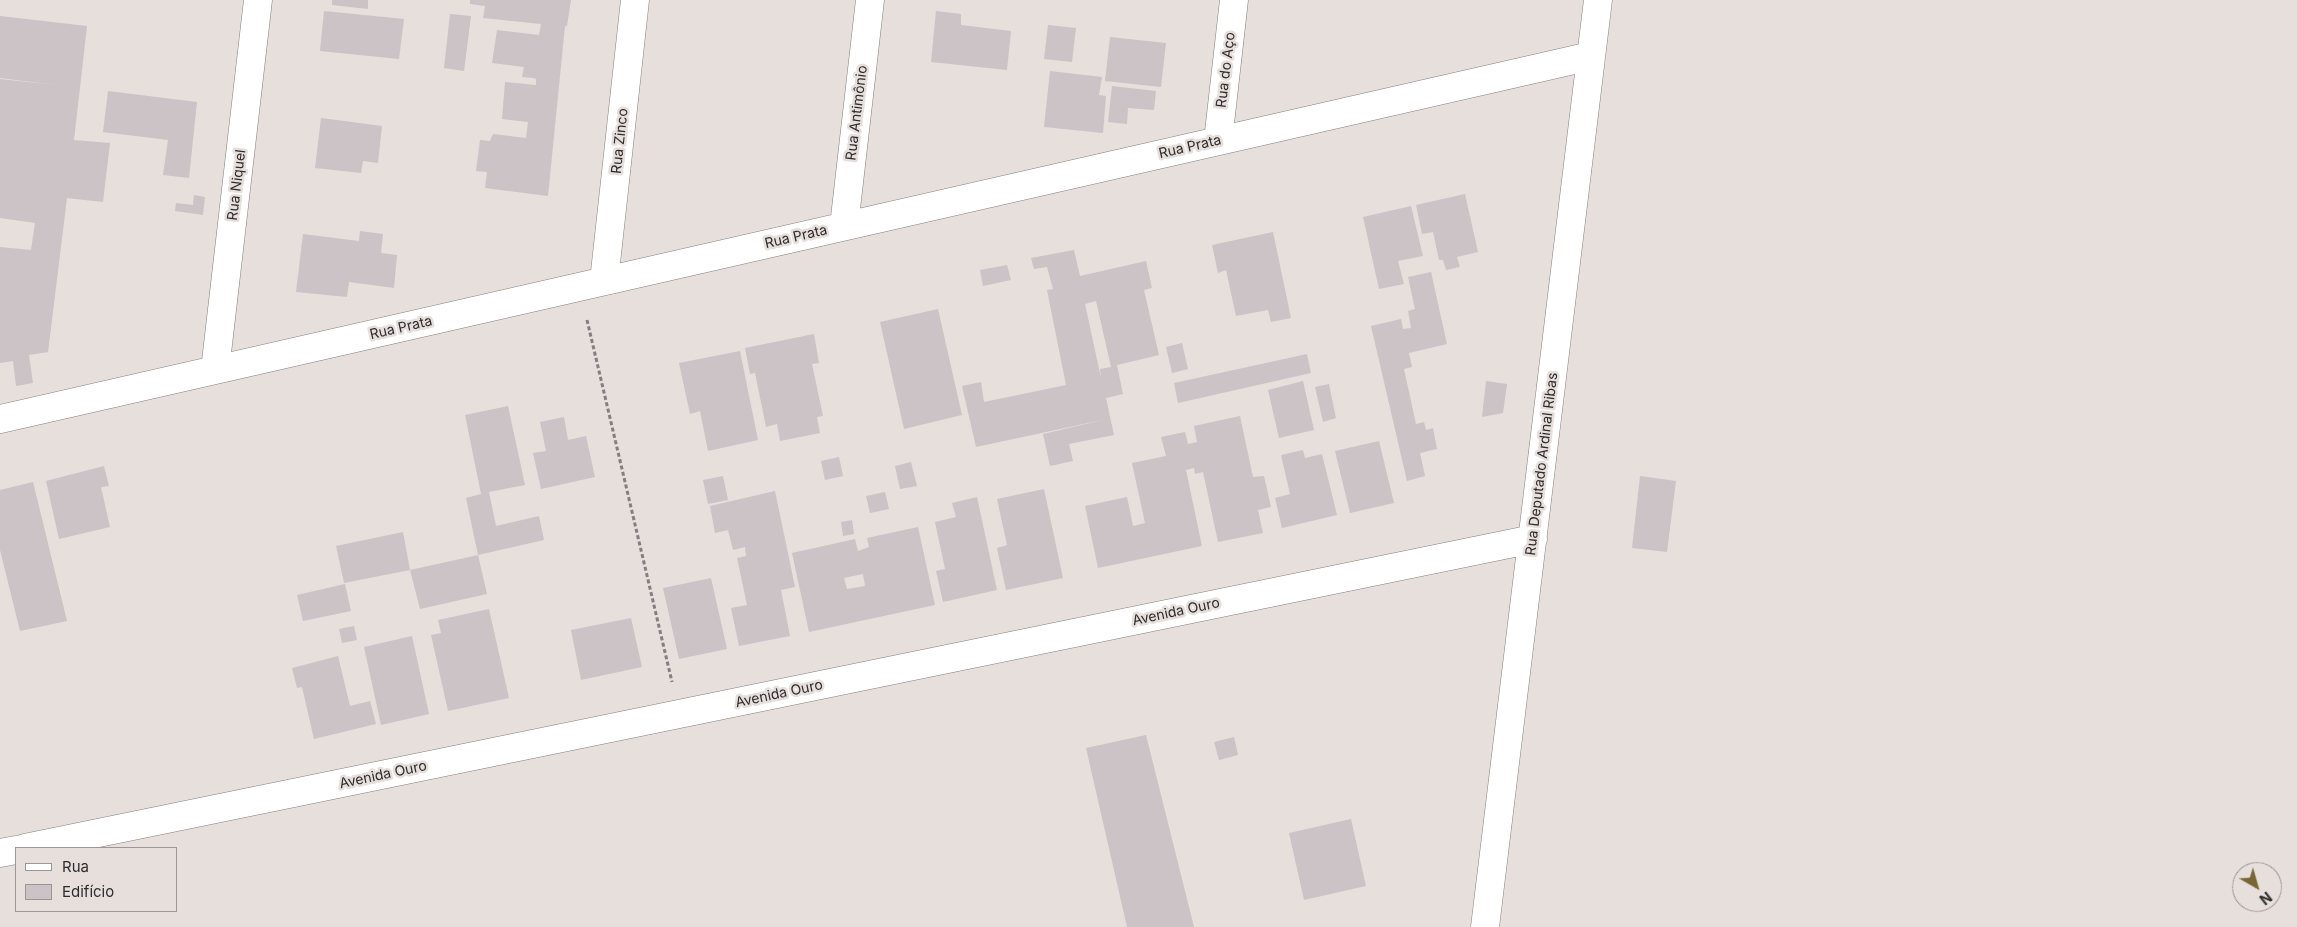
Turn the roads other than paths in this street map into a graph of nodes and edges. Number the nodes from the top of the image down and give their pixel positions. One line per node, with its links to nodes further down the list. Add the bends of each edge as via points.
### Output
1 (258, 0): 10 (street, Rua Niquel)
2 (635, 0): 9 (street, Rua Zinco)
3 (870, 0): 8 (street, Rua Antimônio)
4 (1234, 0): 7 (street, Rua do Aço)
5 (1598, 0): 6 (street, Rua Deputado Ardinal Ribas)
6 (1591, 56): 7 (street, Rua Prata); 12 (street, Rua Deputado Ardinal Ribas)
7 (1218, 141): 8 (street, Rua Prata)
8 (844, 226): 9 (street, Rua Prata)
9 (592, 284): 10 (street, Rua Prata)
10 (215, 370): 11 (street, Rua Prata)
11 (0, 419)
12 (1534, 538): 13 (street, Avenida Ouro); 16 (street, Rua Deputado Ardinal Ribas)
13 (30, 847)
14 (15, 850): 15 (street)
15 (0, 853)
16 (1485, 927)

